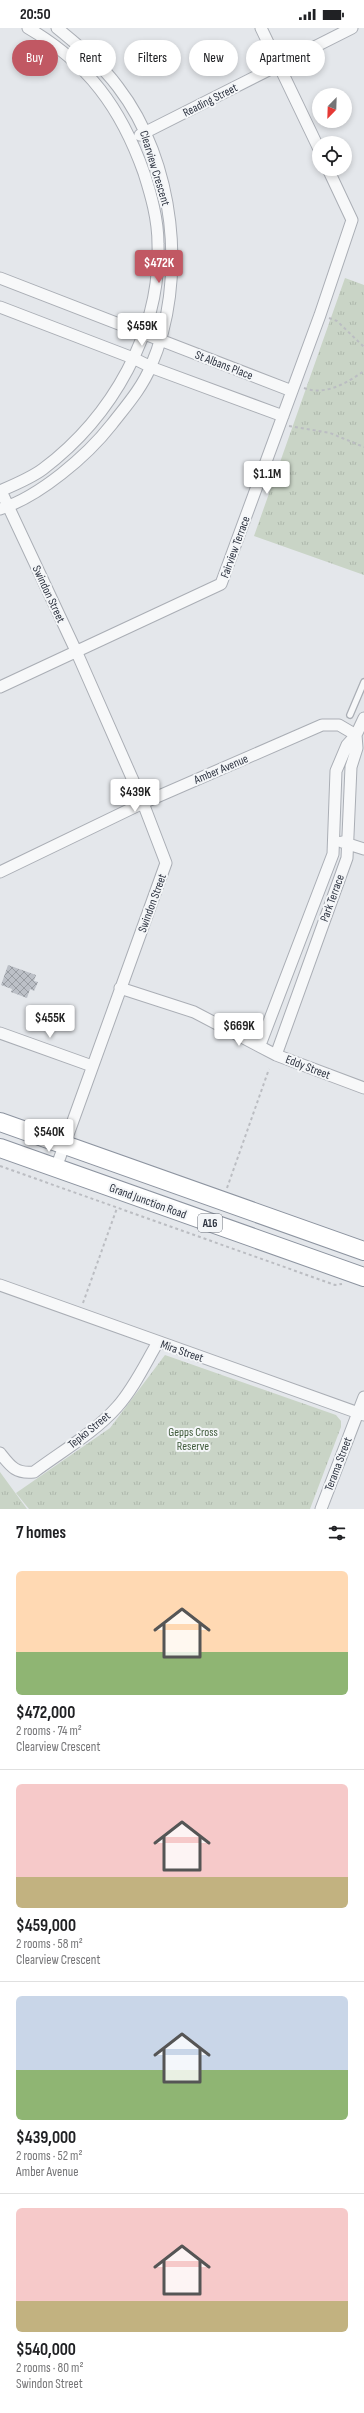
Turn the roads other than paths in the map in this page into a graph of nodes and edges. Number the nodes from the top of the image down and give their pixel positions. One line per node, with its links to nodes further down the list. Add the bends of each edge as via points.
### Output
1 (28, 28): 11 (street, Clearview Crescent, via 46,38 77,63 107,97)
2 (57, 28): 9 (street, Clearview Crescent, via 87,52 118,87)
3 (261, 28): 5 (street)
4 (352, 28): 6 (street, Reading Street)
5 (267, 40)
6 (325, 42)
7 (257, 76): 9 (street, Reading Street)
8 (284, 76): 10 (street)
9 (146, 132): 11 (street, Reading Street); 16 (street, Clearview Crescent, via 166,196 173,246 169,296)
10 (313, 136)
11 (132, 139): 15 (street, Clearview Crescent, via 152,198 158,244 154,293)
12 (331, 176): 19 (street, Fairview Terrace, via 352,220)
13 (0, 278): 15 (street, St Albans Place)
14 (0, 306): 17 (street)
15 (143, 335): 16 (street, St Albans Place); 17 (street, Clearview Crescent)
16 (160, 341): 18 (street, Clearview Crescent); 19 (street, St Albans Place)
17 (133, 358): 18 (street); 21 (street, Clearview Crescent, via 117,390 84,434 42,470)
18 (150, 367): 20 (street); 22 (street, Clearview Crescent, via 132,399 96,445 53,480)
19 (293, 388): 20 (street, Fairview Terrace)
20 (282, 420): 23 (street, Fairview Terrace, via 221,584)
21 (1, 491): 22 (street, Swindon Street)
22 (4, 508): 23 (street, Swindon Street)
23 (77, 653): 25 (street, Fairview Terrace); 29 (street, Swindon Street)
24 (364, 682): 26 (lane)
25 (0, 687)
26 (350, 715)
27 (364, 718): 28 (street, Park Terrace)
28 (356, 735): 29 (street, Amber Avenue, via 339,725 322,725); 30 (street, Park Terrace, via 347,745 336,771); 31 (street, Park Terrace, via 357,748 351,767)
29 (143, 802): 33 (street, Amber Avenue); 34 (street, Swindon Street, via 166,863)
30 (334, 840): 31 (street); 36 (street, Park Terrace, via 333,854)
31 (348, 843): 32 (street); 37 (street, Park Terrace, via 347,858)
32 (364, 849)
33 (0, 872)
34 (120, 988): 36 (street, Eddy Street, via 194,1012); 38 (street, Swindon Street)
35 (0, 1033): 38 (street)
36 (260, 1045): 37 (street, Eddy Street)
37 (276, 1055): 39 (street, Eddy Street)
38 (92, 1066): 41 (street, Swindon Street)
39 (364, 1088)
40 (0, 1122): 41 (highway, Grand Junction Road / A16)
41 (64, 1146): 43 (street, Swindon Street); 44 (highway, Grand Junction Road / A16)
42 (0, 1148): 43 (highway, Grand Junction Road / A16)
43 (56, 1168): 45 (highway, Grand Junction Road / A16, via 120,1200)
44 (364, 1251)
45 (364, 1277)
46 (0, 1285): 47 (street, Mira Street)
47 (158, 1342): 49 (street, Mira Street); 50 (street, Tepko Street, via 118,1406 104,1420 34,1472 23,1473 13,1470)
48 (364, 1397): 49 (street, Terama Street)
49 (361, 1414): 51 (street, Terama Street)
50 (0, 1453)
51 (323, 1509)

